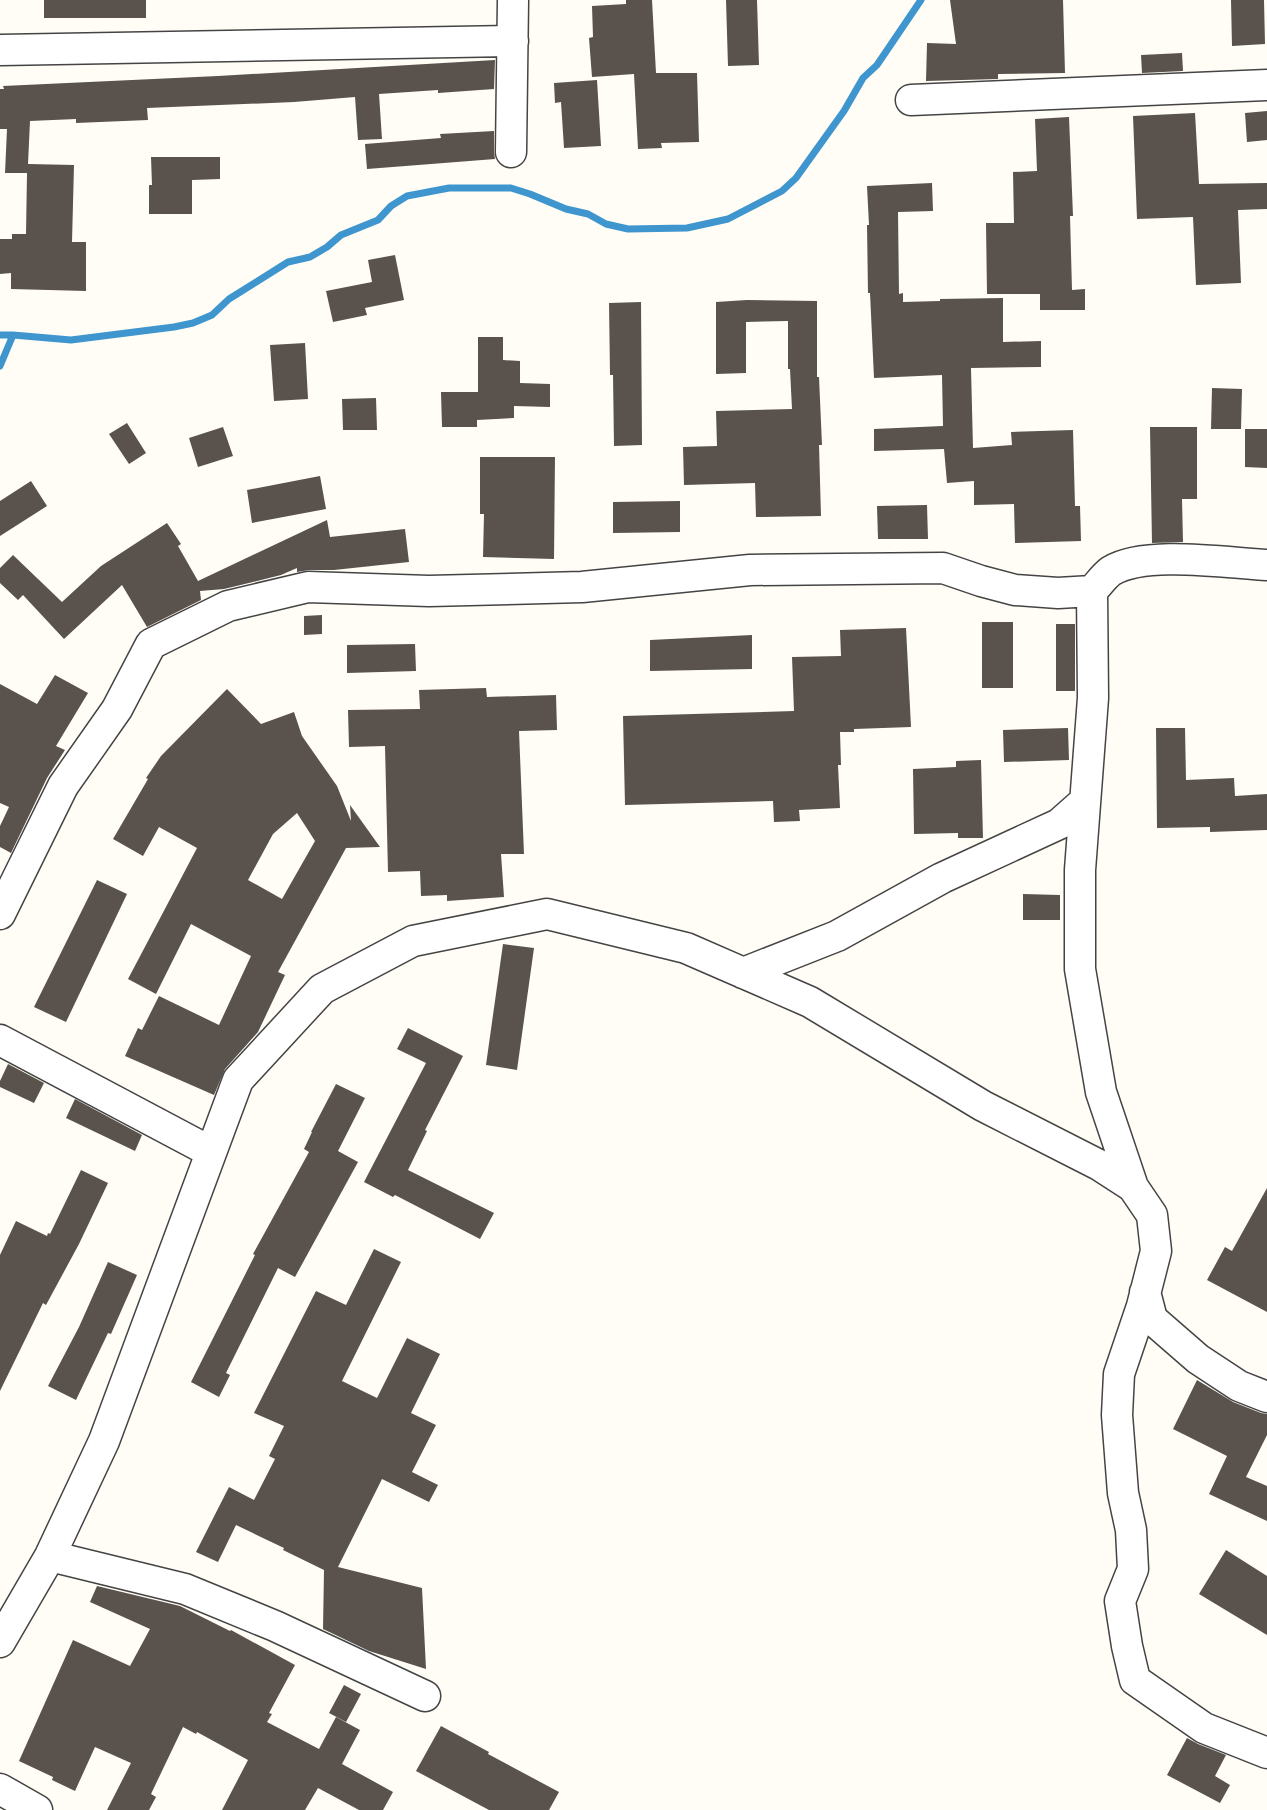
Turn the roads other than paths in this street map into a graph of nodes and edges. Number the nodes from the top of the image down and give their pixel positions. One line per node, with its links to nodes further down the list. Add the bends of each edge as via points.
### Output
1 (513, 0): 2 (street)
2 (513, 41): 3 (street); 6 (street)
3 (0, 50)
4 (1267, 85): 5 (street)
5 (911, 100)
6 (511, 152)
7 (1267, 565): 8 (street, via 1167,559 1135,562 1111,572)
8 (1092, 591): 9 (street, via 1093,698); 10 (street, via 1015,590 943,568 750,570 582,587 429,591 308,587 228,606 151,645 117,709 63,786)
9 (1085, 802): 11 (street, via 1059,824 942,877 837,936); 14 (street, via 1080,970 1101,1092)
10 (0, 914)
11 (743, 973): 13 (street, via 686,948 547,914 413,941 322,989 238,1080); 14 (street, via 810,1002 983,1106)
12 (0, 1040): 13 (street)
13 (211, 1152): 17 (street, via 104,1441)
14 (1133, 1187): 15 (street, via 1152,1215 1156,1251)
15 (1145, 1293): 16 (street, via 1152,1319 1198,1359 1238,1386); 20 (street, via 1119,1374 1117,1415 1133,1569 1120,1601 1135,1681 1204,1728)
16 (1267, 1397)
17 (50, 1556): 18 (street); 19 (street, via 185,1588)
18 (0, 1642)
19 (425, 1696)
20 (1267, 1753)
21 (0, 1789): 22 (street)
22 (37, 1810)

